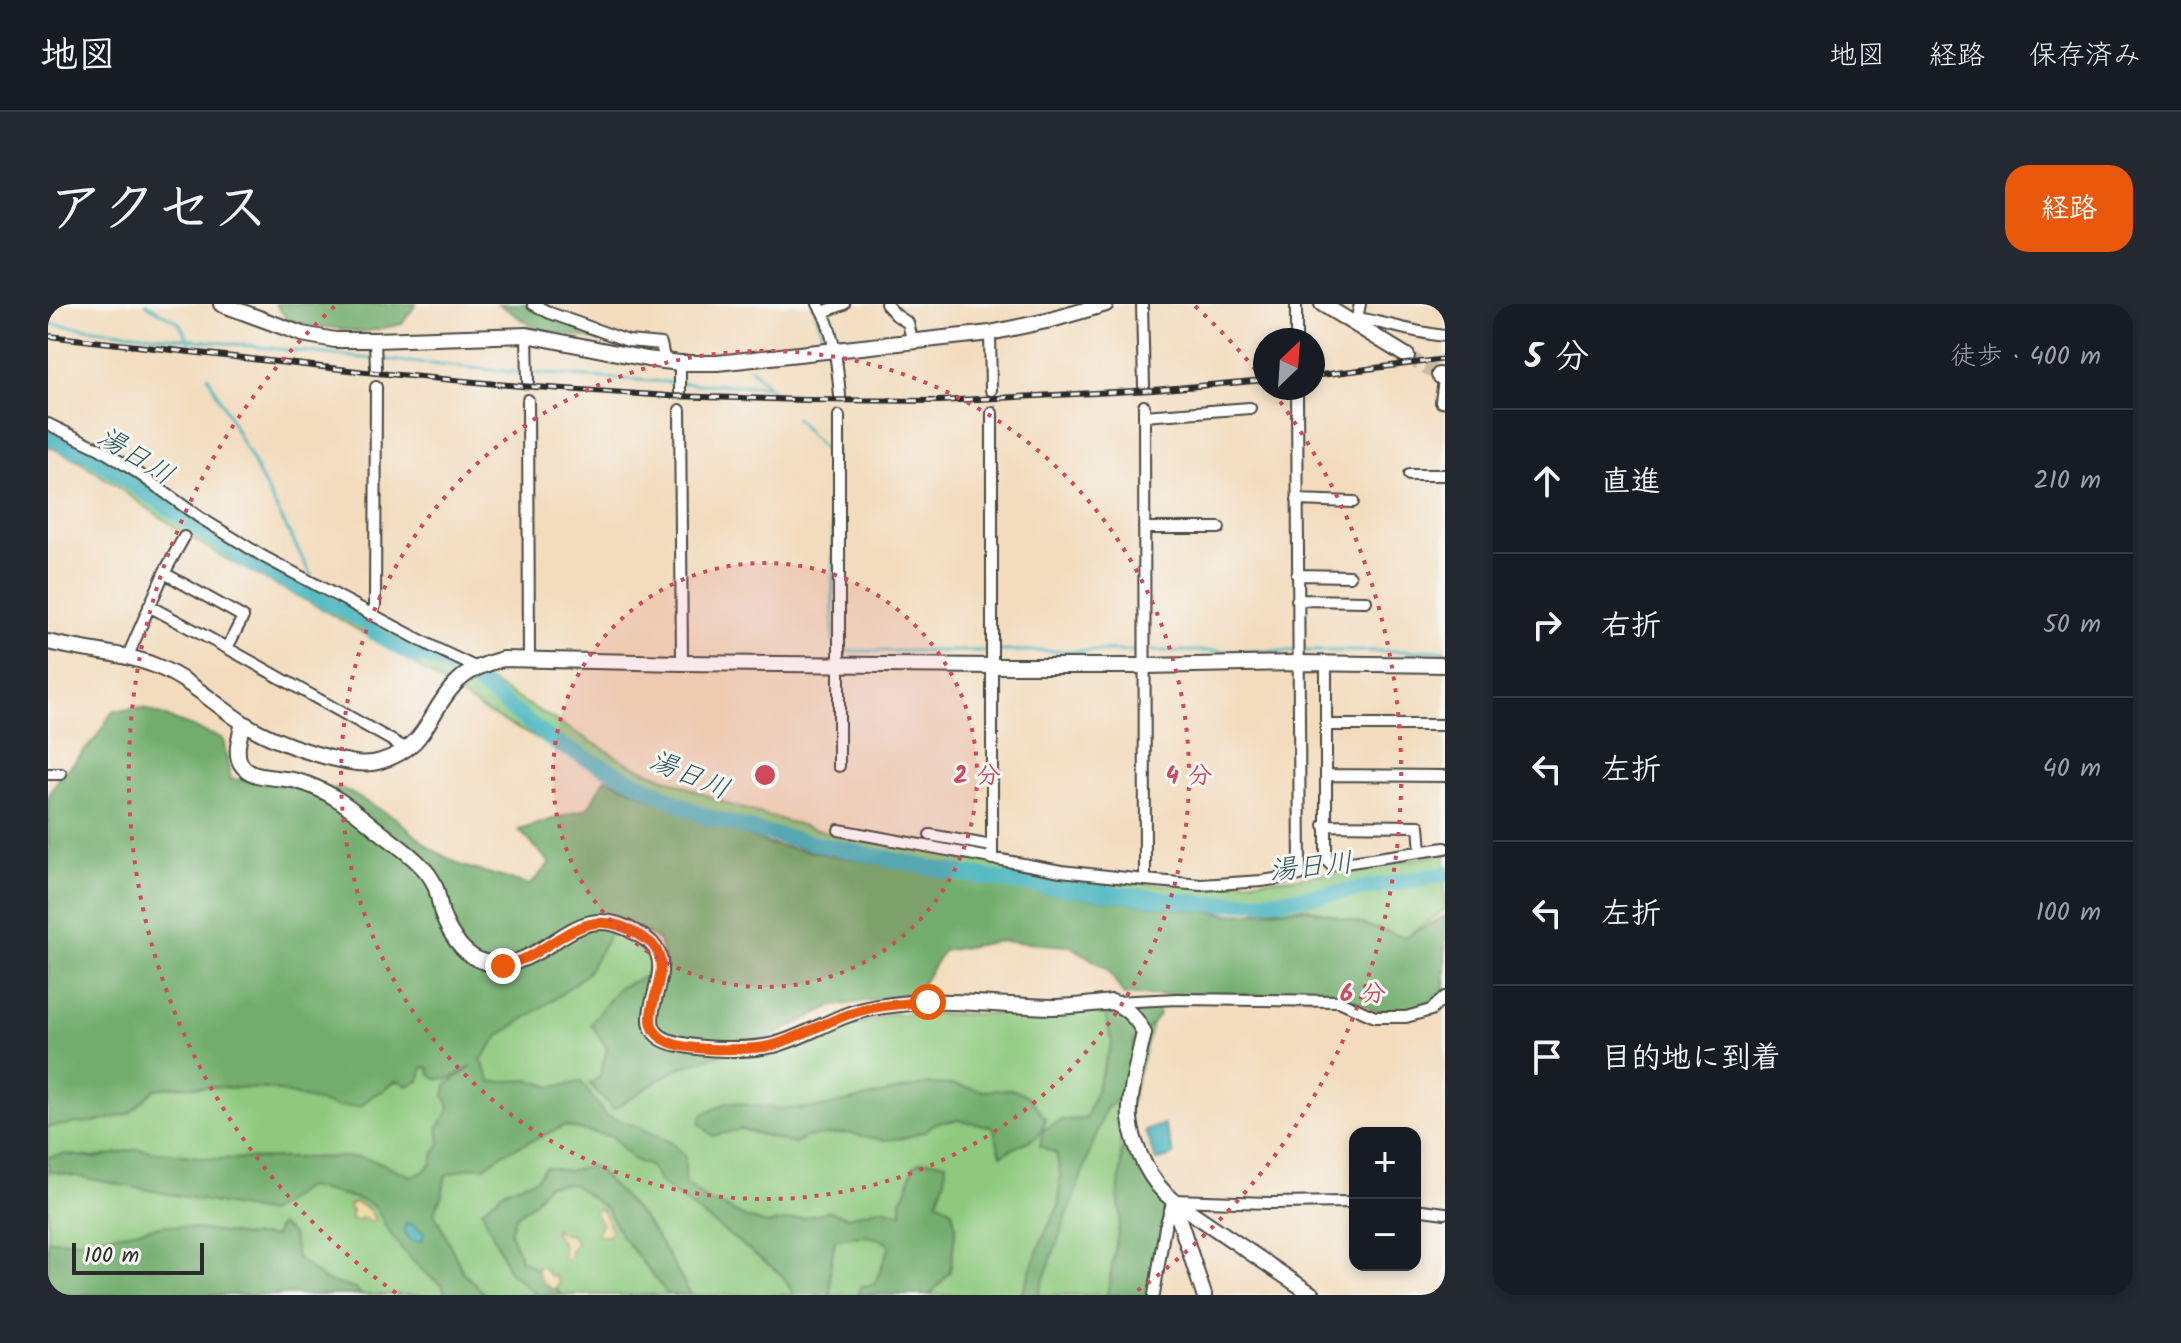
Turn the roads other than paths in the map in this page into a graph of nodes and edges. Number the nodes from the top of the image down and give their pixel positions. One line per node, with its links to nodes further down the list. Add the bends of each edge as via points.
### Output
1 (221, 304): 16 (street, via 302,334)
2 (533, 304): 20 (street, via 628,341 661,344)
3 (844, 304): 10 (street)
4 (886, 304): 17 (street, via 908,323)
5 (1106, 304): 13 (street)
6 (1142, 304): 25 (street)
7 (1296, 304): 12 (street)
8 (1322, 304): 11 (street)
9 (1360, 304): 11 (street)
10 (820, 308): 18 (street)
11 (1355, 321): 15 (street); 19 (street)
12 (1296, 328)
13 (990, 333): 17 (street); 27 (street)
14 (527, 335): 16 (street); 20 (street); 23 (street)
15 (1445, 336)
16 (375, 340): 21 (street)
17 (913, 343): 18 (street)
18 (835, 351): 20 (street, via 717,363); 28 (street)
19 (1407, 356)
20 (672, 362): 24 (street)
21 (376, 369)
22 (1443, 378): 31 (street)
23 (528, 382)
24 (680, 386)
25 (1144, 386)
26 (376, 387): 50 (street)
27 (991, 390)
28 (840, 396)
29 (528, 400): 57 (street)
30 (1297, 400): 39 (street)
31 (1441, 402)
32 (1250, 408): 41 (street, via 1144,411)
33 (680, 410): 58 (street)
34 (992, 413): 54 (street)
35 (839, 416): 60 (street)
36 (48, 424): 50 (street, via 100,449 264,557)
37 (1409, 475): 38 (street)
38 (1445, 475)
39 (1297, 500): 40 (street); 45 (street)
40 (1353, 502)
41 (1144, 528): 42 (street); 55 (street)
42 (1219, 528)
43 (184, 537): 44 (street)
44 (164, 573): 49 (street); 52 (street, via 243,617)
45 (1297, 575): 46 (street); 47 (street)
46 (1350, 576)
47 (1297, 600): 48 (street); 53 (street)
48 (1366, 601)
49 (149, 606): 52 (street); 56 (street)
50 (371, 615): 62 (street)
51 (48, 642): 56 (street)
52 (227, 648): 66 (street)
53 (1297, 655): 55 (street); 59 (street); 79 (street, via 1300,875 1201,885)
54 (993, 657): 55 (street); 60 (street); 75 (street)
55 (1145, 657): 79 (street)
56 (127, 658): 63 (street, via 173,673)
57 (529, 658): 58 (street); 62 (street, via 503,659)
58 (682, 663): 60 (street)
59 (1326, 663): 61 (street); 64 (street)
60 (840, 664): 67 (street)
61 (1445, 665)
62 (475, 669): 66 (street, via 456,682)
63 (243, 723): 66 (street, via 284,744 348,763 377,763); 81 (street, via 238,761 246,770 293,780 337,798 419,864 437,887 453,937 477,959 503,966 595,923 620,926 652,944 661,966 650,1023 656,1035 675,1044 755,1048 857,1011 904,1004 1051,1007)
64 (1326, 725): 65 (street); 70 (street)
65 (1445, 725)
66 (407, 749)
67 (839, 766)
68 (48, 774): 69 (street)
69 (61, 774)
70 (1326, 775): 71 (street); 72 (street)
71 (1445, 776)
72 (1324, 825): 77 (street, via 1419,826); 77 (street, via 1326,860 1331,865)
73 (839, 830): 78 (street)
74 (930, 835): 75 (street)
75 (992, 846): 78 (street)
76 (1445, 848): 77 (street)
77 (1421, 851)
78 (992, 859): 79 (street)
79 (1145, 880)
80 (1445, 997): 81 (street, via 1431,1010 1406,1017 1375,1017 1329,1000)
81 (1112, 1002): 82 (street, via 1130,1012 1144,1033 1130,1119 1146,1167)
82 (1173, 1200): 83 (street); 86 (street); 87 (street); 88 (street)
83 (1349, 1202)
84 (1421, 1210): 85 (street)
85 (1445, 1213)
86 (1154, 1295)
87 (1204, 1295)
88 (1313, 1295)

